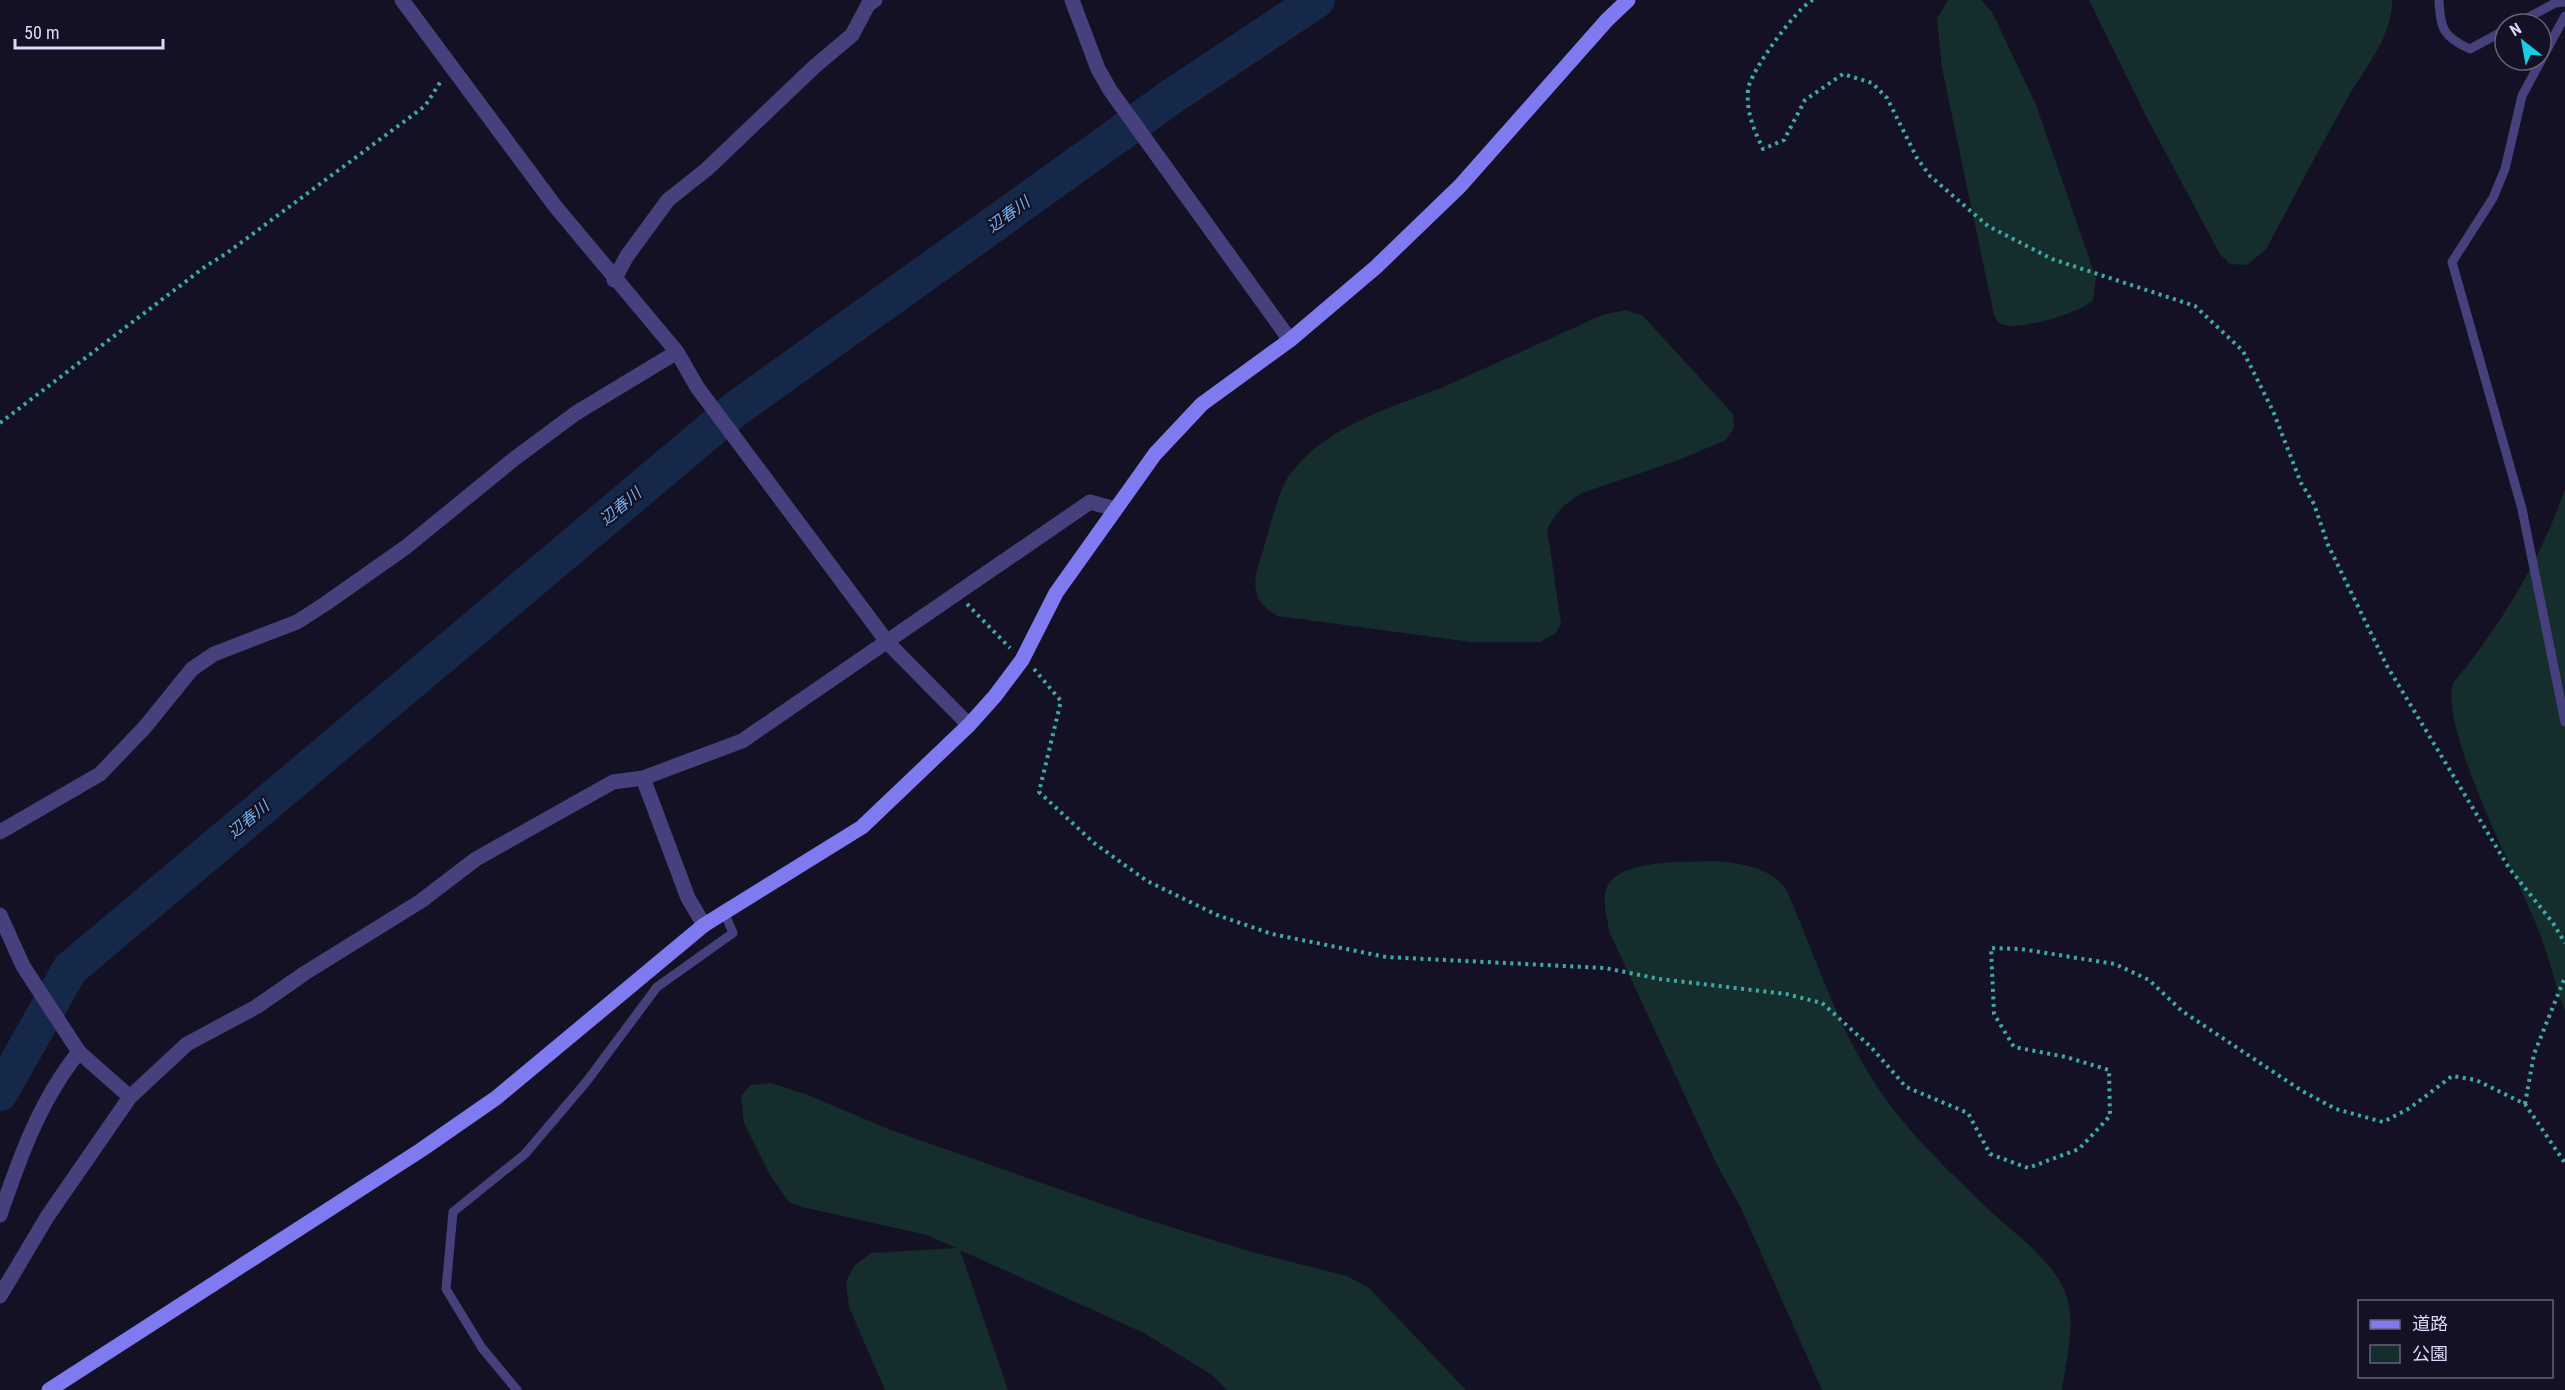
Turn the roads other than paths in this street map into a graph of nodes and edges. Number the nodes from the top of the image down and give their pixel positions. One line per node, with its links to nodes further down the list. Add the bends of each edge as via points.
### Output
1 (402, 0): 10 (street)
2 (875, 0): 10 (street, via 868,5 852,35 668,200)
3 (1071, 0): 11 (street, via 1110,90)
4 (1628, 0): 11 (street, via 1460,186 1376,267)
5 (2439, 0): 9 (lane, via 2440,24 2455,43 2470,50)
6 (2565, 2): 7 (lane)
7 (2538, 12)
8 (2565, 16): 15 (lane, via 2522,96 2505,169 2493,198 2452,262 2523,509)
9 (2493, 37)
10 (614, 280): 12 (street)
11 (1290, 340): 13 (street, via 1202,404 1155,454)
12 (677, 352): 14 (street, via 697,387); 18 (street, via 576,413 406,547 325,604 297,622 214,654 192,669 146,727 100,774)
13 (1115, 509): 14 (street, via 1090,502); 16 (street, via 1056,593 1026,662)
14 (888, 643): 16 (street); 17 (street, via 742,741)
15 (2565, 722)
16 (969, 725): 19 (street, via 862,827)
17 (644, 778): 21 (street, via 688,898); 23 (street, via 613,782 476,859 422,901 256,1007 187,1044)
18 (0, 831)
19 (724, 912): 21 (street); 27 (lane, via 733,933 657,987 587,1081 525,1154 453,1212 446,1289 482,1348)
20 (0, 915): 22 (street, via 24,966)
21 (704, 925): 26 (street, via 496,1098)
22 (76, 1046): 23 (street); 24 (street, via 27,1137)
23 (130, 1097): 25 (street, via 47,1217)
24 (0, 1215)
25 (0, 1296)
26 (49, 1390)
27 (517, 1390)

